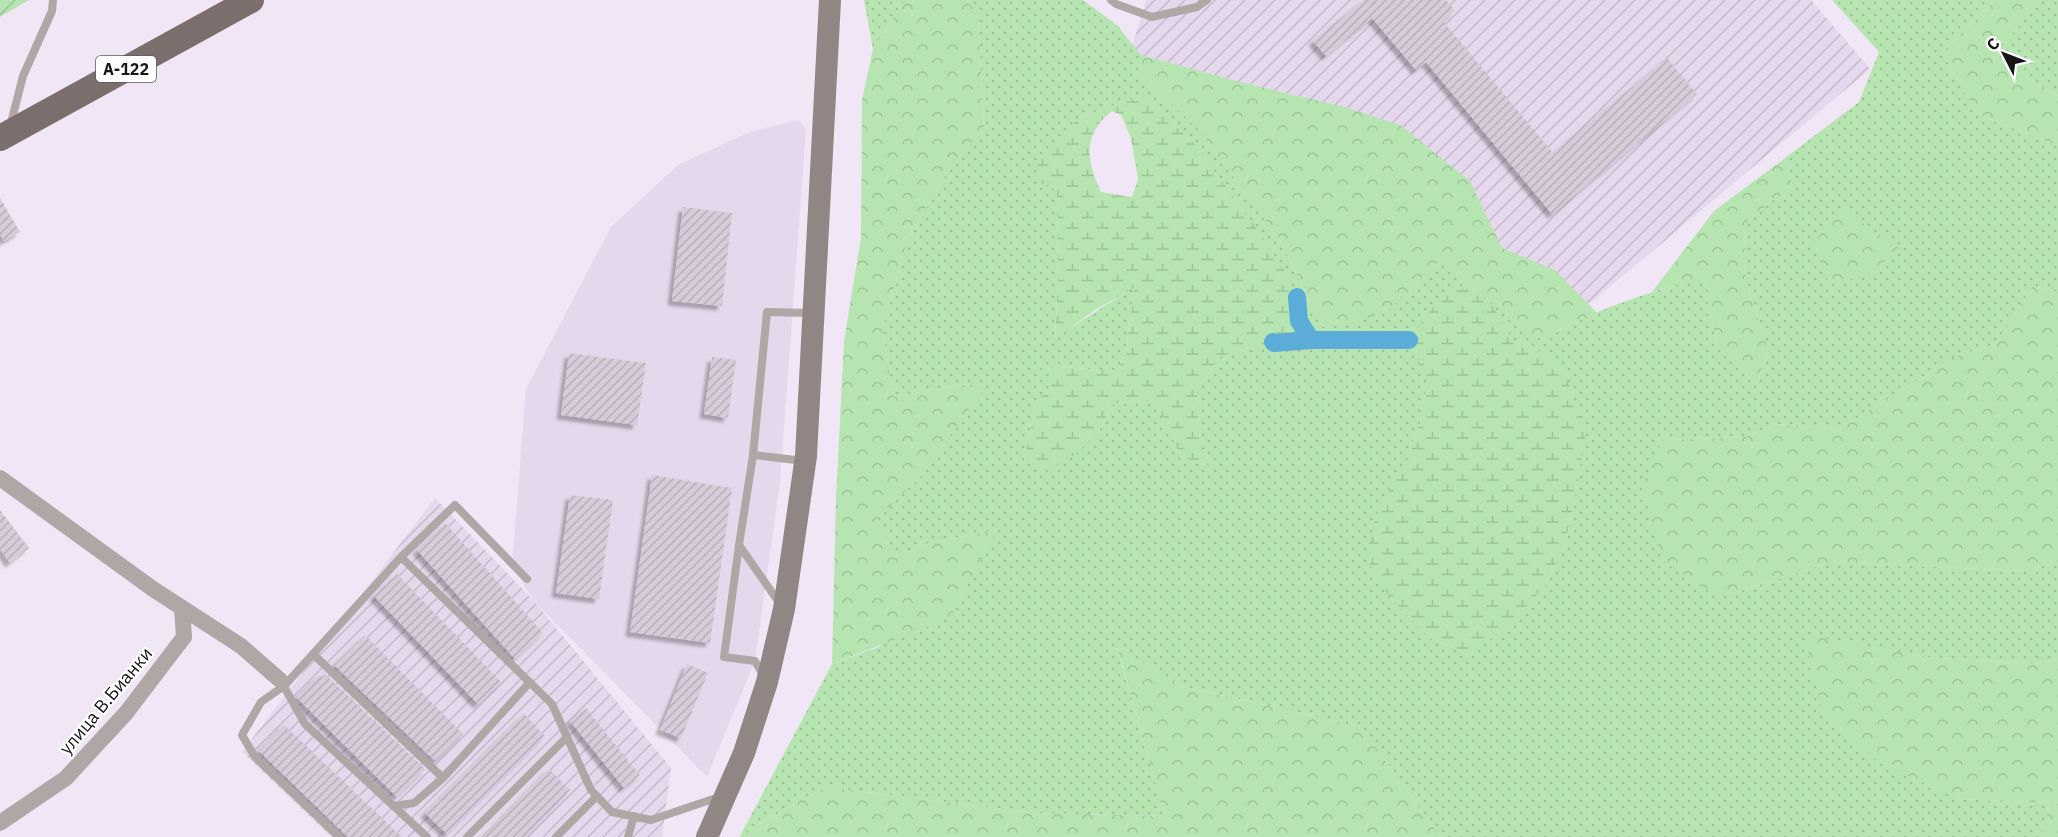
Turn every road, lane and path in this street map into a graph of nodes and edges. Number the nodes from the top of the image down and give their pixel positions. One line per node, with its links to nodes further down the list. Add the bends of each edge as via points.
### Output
1 (53, 0): 6 (lane)
2 (251, 0): 6 (main road, А-122)
3 (830, 0): 7 (main road)
4 (1111, 0): 5 (lane, via 1152,17 1197,7)
5 (1207, 0)
6 (4, 136)
7 (815, 313): 8 (lane, via 767,312); 9 (main road)
8 (753, 455): 9 (lane); 11 (lane)
9 (805, 461): 15 (main road)
10 (0, 478): 14 (street)
11 (739, 545): 15 (lane); 18 (lane, via 724,657 755,661)
12 (401, 557): 13 (lane, via 455,505); 16 (lane); 17 (lane)
13 (527, 579)
14 (182, 608): 19 (street, via 241,646); 26 (street, улица В.Бианки, via 184,637 126,713 66,778)
15 (784, 609): 18 (main road)
16 (312, 654): 19 (lane); 21 (lane)
17 (530, 682): 20 (lane, via 552,704); 21 (lane)
18 (767, 682): 22 (main road, via 744,753)
19 (282, 683): 24 (lane, via 305,724); 27 (lane, via 261,702 242,735 255,757)
20 (567, 737): 23 (lane); 29 (lane)
21 (442, 778): 24 (lane, via 414,803)
22 (725, 795): 25 (lane, via 651,820); 32 (main road)
23 (597, 796): 25 (lane, via 612,812); 30 (lane)
24 (394, 806): 28 (lane)
25 (634, 816): 31 (lane)
26 (0, 823)
27 (339, 837)
28 (427, 837)
29 (467, 837)
30 (556, 837)
31 (628, 837)
32 (707, 837)

